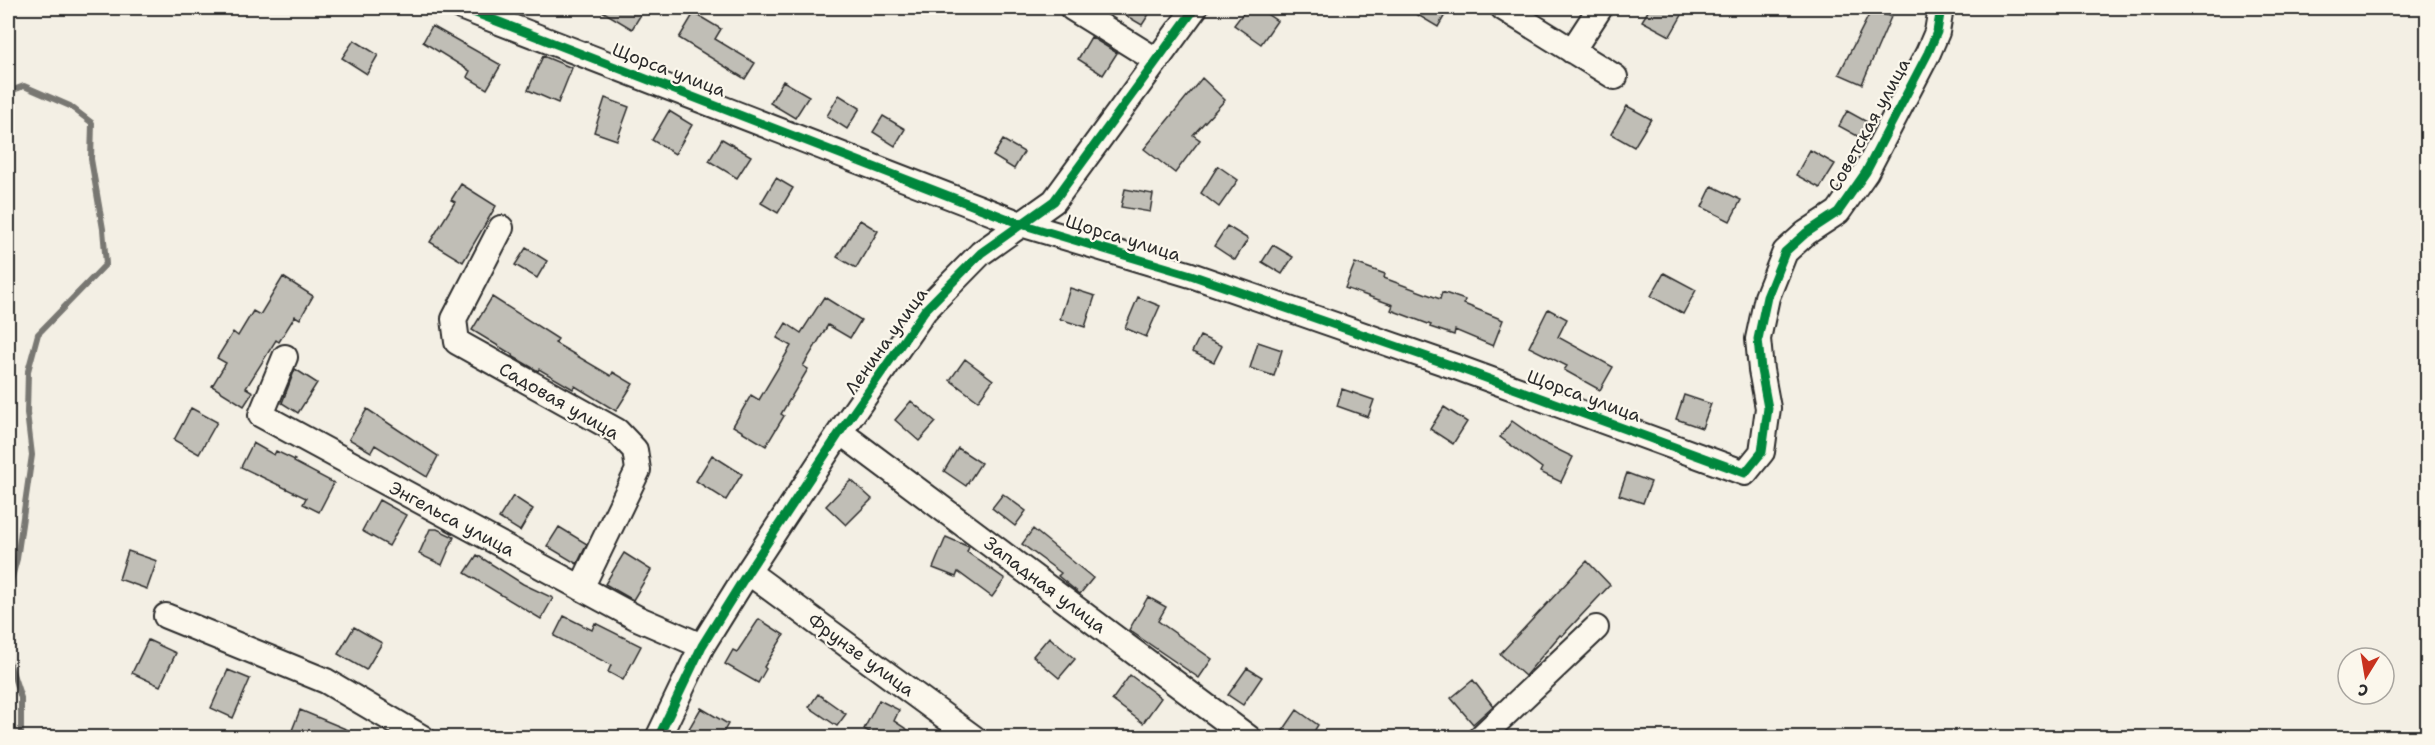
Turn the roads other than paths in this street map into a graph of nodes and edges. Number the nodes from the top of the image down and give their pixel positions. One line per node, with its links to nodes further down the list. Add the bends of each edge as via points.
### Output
1 (463, 8): 10 (street, Щорса улица)
2 (1072, 8): 8 (street)
3 (1195, 8): 8 (street, Ленина улица)
4 (1503, 8): 7 (street)
5 (1600, 8): 7 (street)
6 (1941, 8): 14 (street, Советская улица, via 1928,53 1866,172 1838,212 1785,252 1767,297 1758,339 1768,408 1762,452)
7 (1572, 51): 9 (street)
8 (1156, 60): 10 (street, Ленина улица, via 1054,201)
9 (1615, 77)
10 (1021, 224): 13 (street, Ленина улица, via 981,253 925,310); 14 (street, Щорса улица, via 1202,279)
11 (501, 228): 16 (street, Садовая улица, via 454,319 457,342 618,431 635,450 638,470)
12 (285, 357): 16 (street, Энгельса улица, via 261,415)
13 (840, 432): 15 (street, Ленина улица); 23 (street, Западная улица)
14 (1745, 473)
15 (748, 572): 19 (street, Ленина улица); 22 (street, Фрунзе улица)
16 (581, 588): 19 (street, Энгельса улица)
17 (166, 616): 20 (street, via 326,681)
18 (1596, 628): 24 (street)
19 (702, 646): 21 (street, Ленина улица)
20 (423, 738)
21 (658, 738)
22 (974, 738)
23 (1249, 738)
24 (1480, 738)

